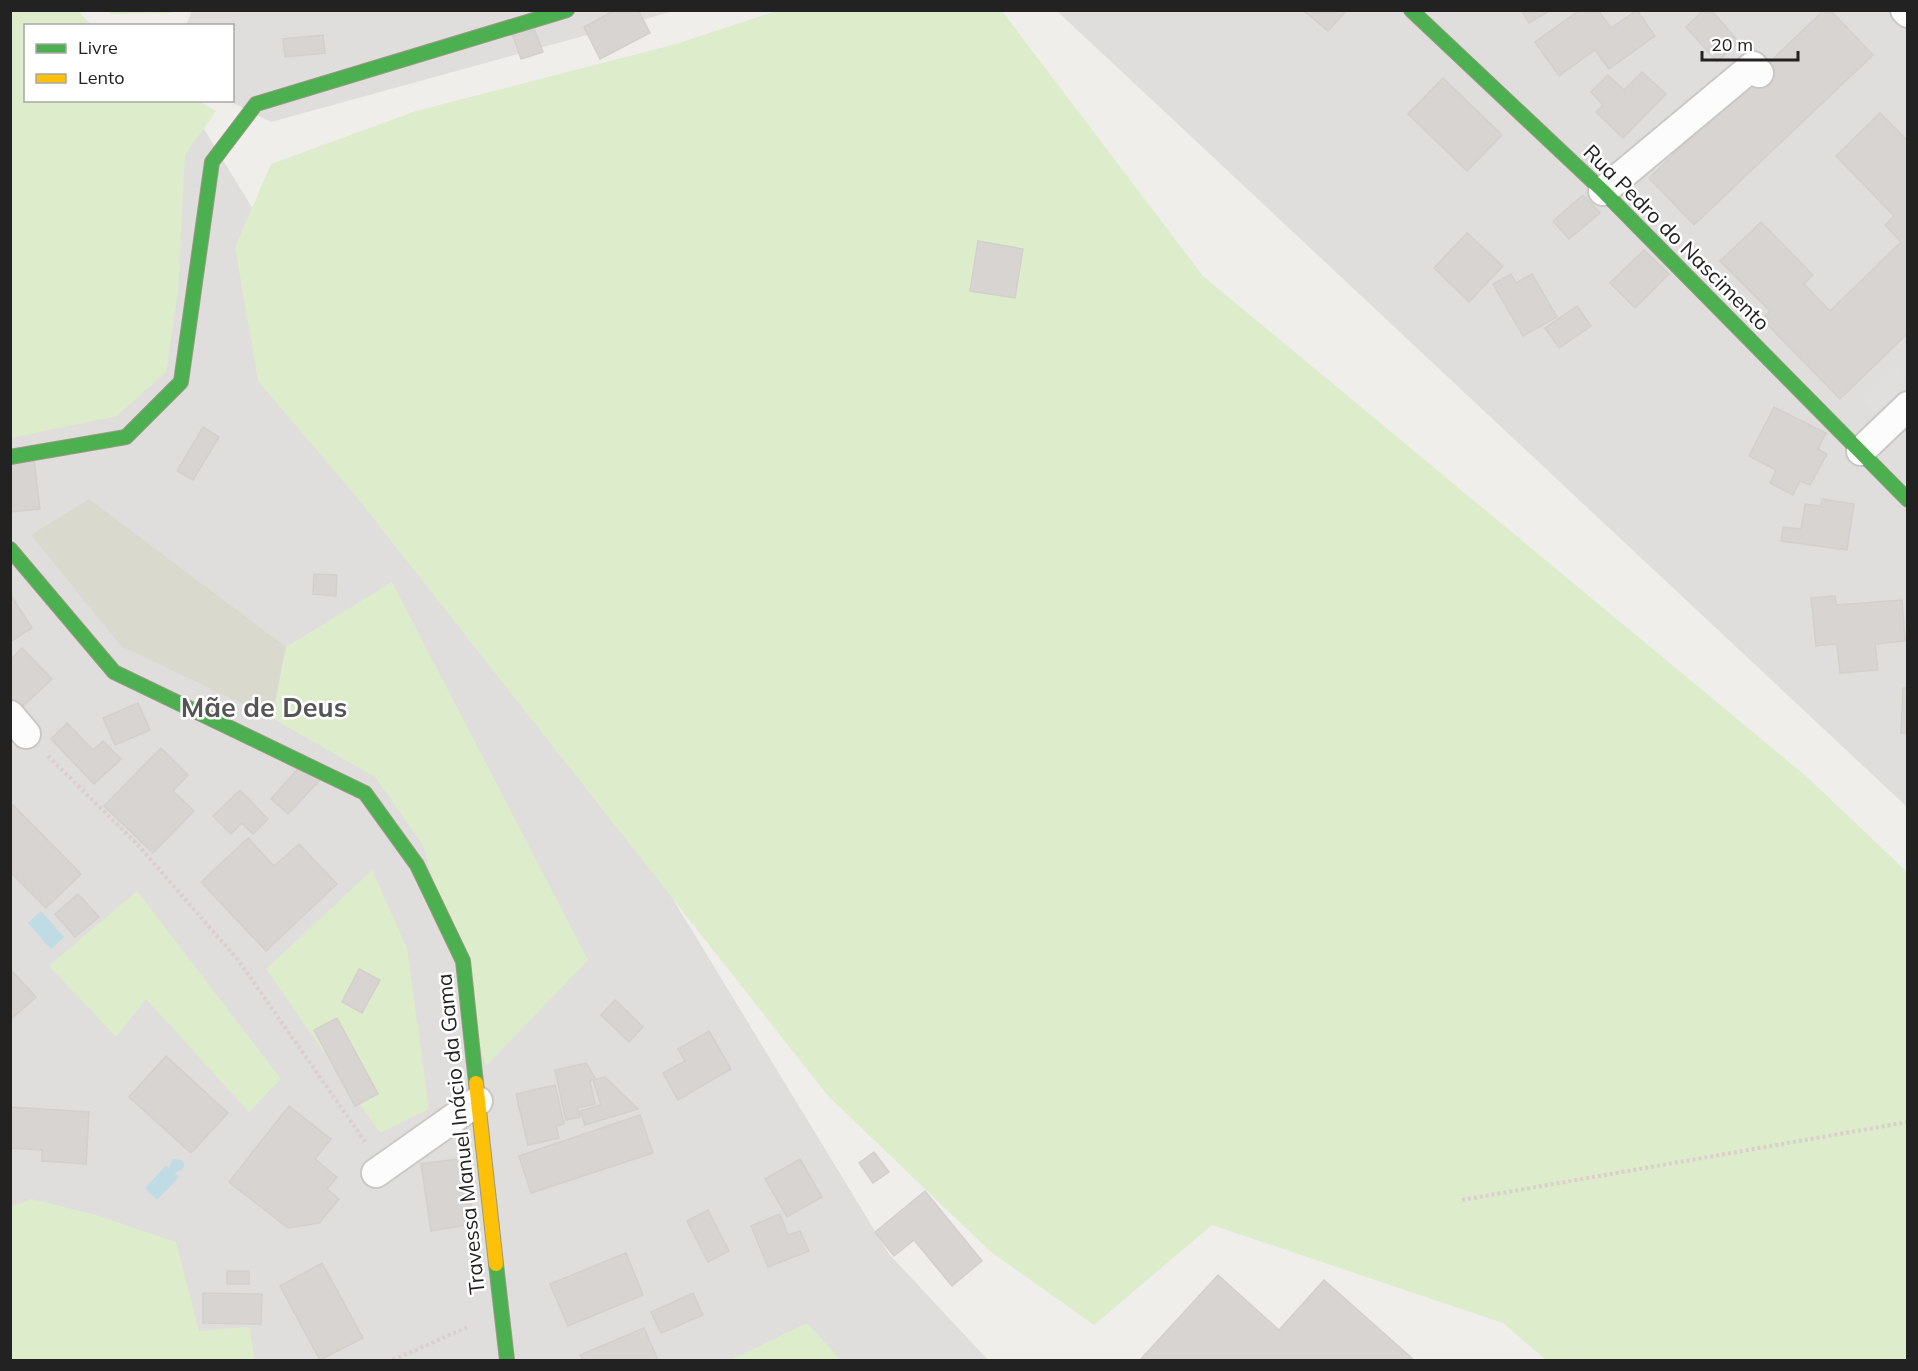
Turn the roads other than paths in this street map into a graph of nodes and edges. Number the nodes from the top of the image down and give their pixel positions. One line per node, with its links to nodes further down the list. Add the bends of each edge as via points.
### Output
1 (567, 10): 7 (street, via 256,104 212,162 181,382 126,437)
2 (1411, 10): 4 (street, Rua Pedro do Nascimento)
3 (1759, 73): 4 (street, via 1753,66)
4 (1604, 191): 6 (street, Rua Pedro do Nascimento)
5 (1908, 406): 6 (street)
6 (1861, 451): 8 (street, Rua Pedro do Nascimento)
7 (10, 457)
8 (1908, 500)
9 (10, 549): 10 (street, Travessa Manuel Inácio da Gama, via 114,672 365,793 417,865 463,961)
10 (478, 1101): 11 (street); 12 (street, Travessa Manuel Inácio da Gama)
11 (379, 1170)
12 (507, 1360)

